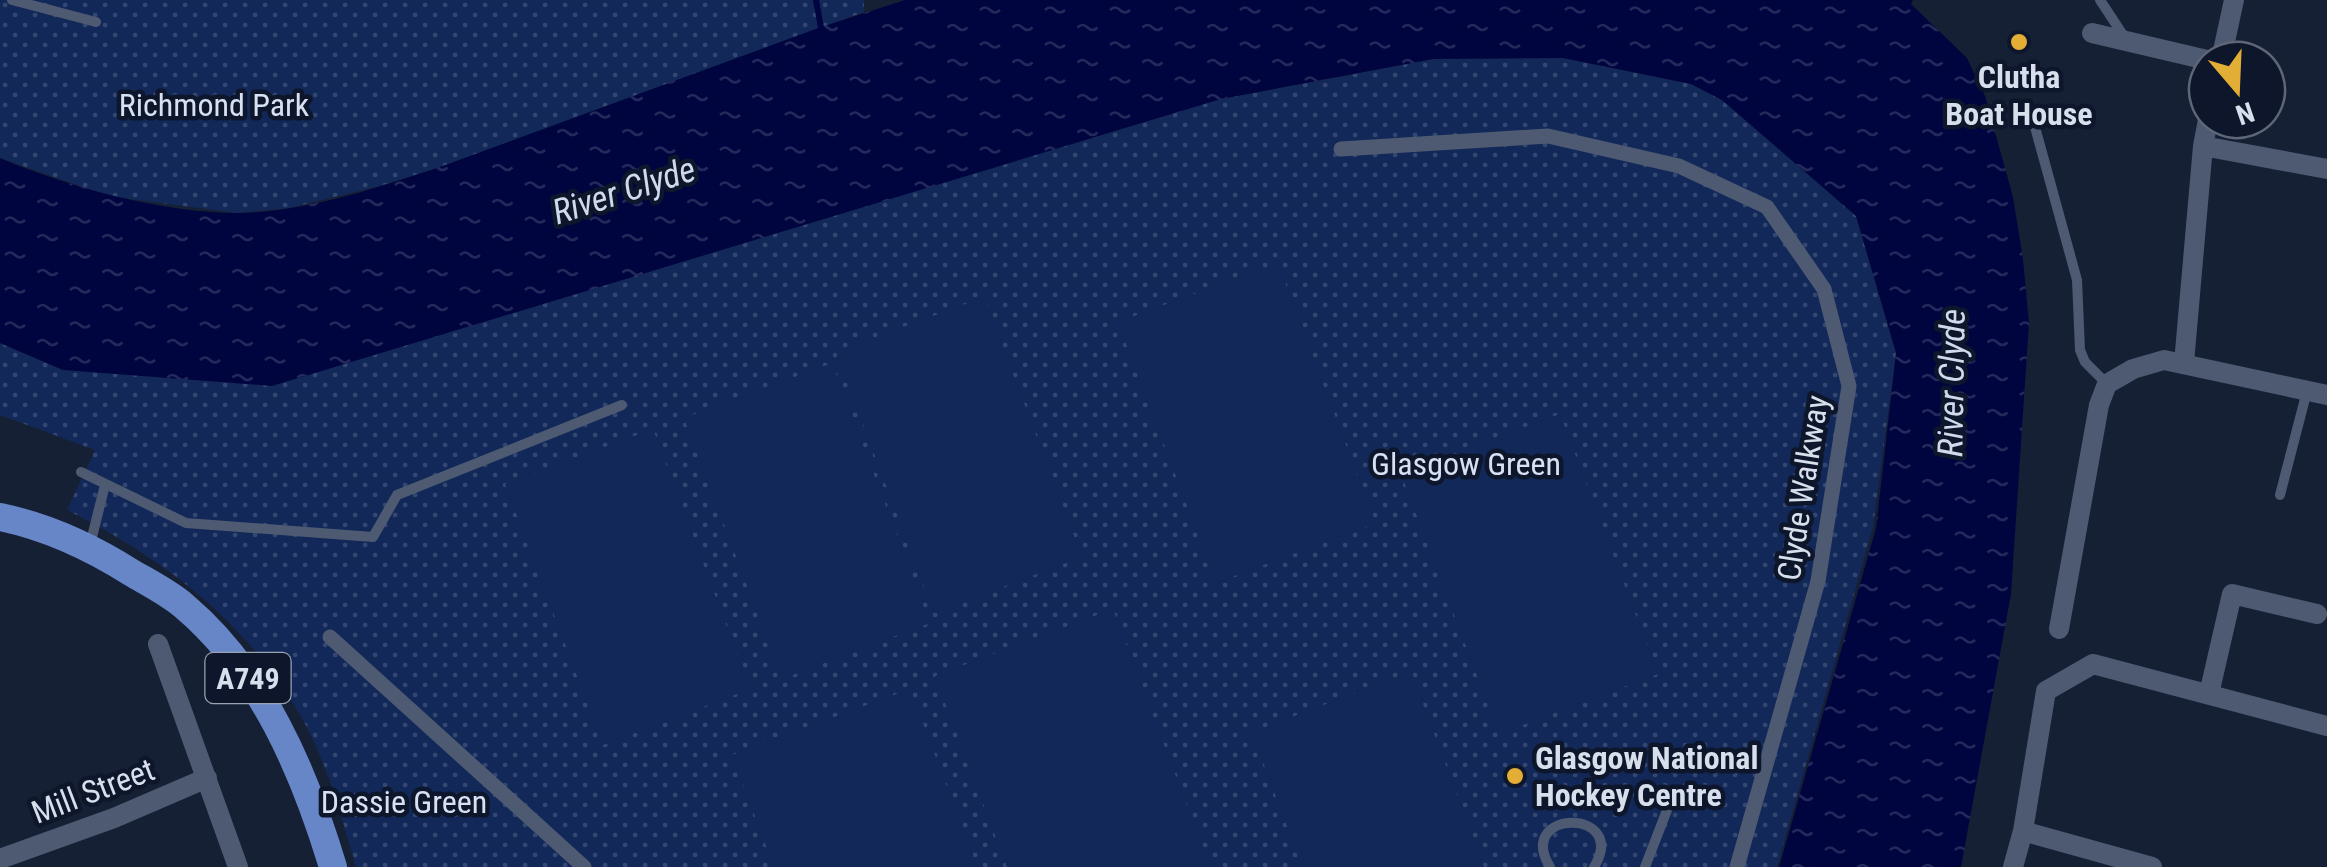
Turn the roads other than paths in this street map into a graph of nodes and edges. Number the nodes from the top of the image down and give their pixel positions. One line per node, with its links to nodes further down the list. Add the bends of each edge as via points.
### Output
1 (12, 0): 4 (lane)
2 (2100, 0): 7 (lane)
3 (2234, 0): 6 (street)
4 (96, 22)
5 (2092, 34): 7 (street)
6 (2225, 40)
7 (2128, 43): 8 (street)
8 (2187, 56)
9 (2035, 127): 15 (lane, via 2077,280 2080,350)
10 (2204, 140): 11 (street)
11 (2203, 146): 13 (street); 14 (street)
12 (1341, 149): 39 (street, Clyde Walkway, via 1548,136 1679,166 1767,207 1824,290 1849,386 1818,582)
13 (2327, 168)
14 (2184, 363): 15 (street, via 2148,363); 16 (street)
15 (2107, 384): 24 (street)
16 (2317, 393): 20 (lane)
17 (622, 405): 19 (lane, via 397,495 373,536 186,523)
18 (81, 472): 19 (lane)
19 (105, 484): 22 (lane)
20 (2280, 496)
21 (0, 517): 22 (main road, A749)
22 (90, 546): 34 (main road, A749, via 181,603 257,690 317,813)
23 (2317, 614): 27 (street, via 2232,594)
24 (2060, 629)
25 (330, 637): 35 (street)
26 (158, 644): 29 (street)
27 (2209, 694): 28 (street); 31 (street, via 2093,664 2046,692)
28 (2327, 726)
29 (207, 778): 32 (street, Mill Street); 33 (street)
30 (1668, 805): 38 (lane)
31 (2023, 831): 40 (street); 41 (street)
32 (15, 859)
33 (238, 867)
34 (333, 867)
35 (584, 867)
36 (1550, 867): 37 (lane, via 1547,836 1570,821 1588,826 1599,841)
37 (1594, 867)
38 (1645, 867)
39 (1737, 867)
40 (2014, 867)
41 (2152, 867)

